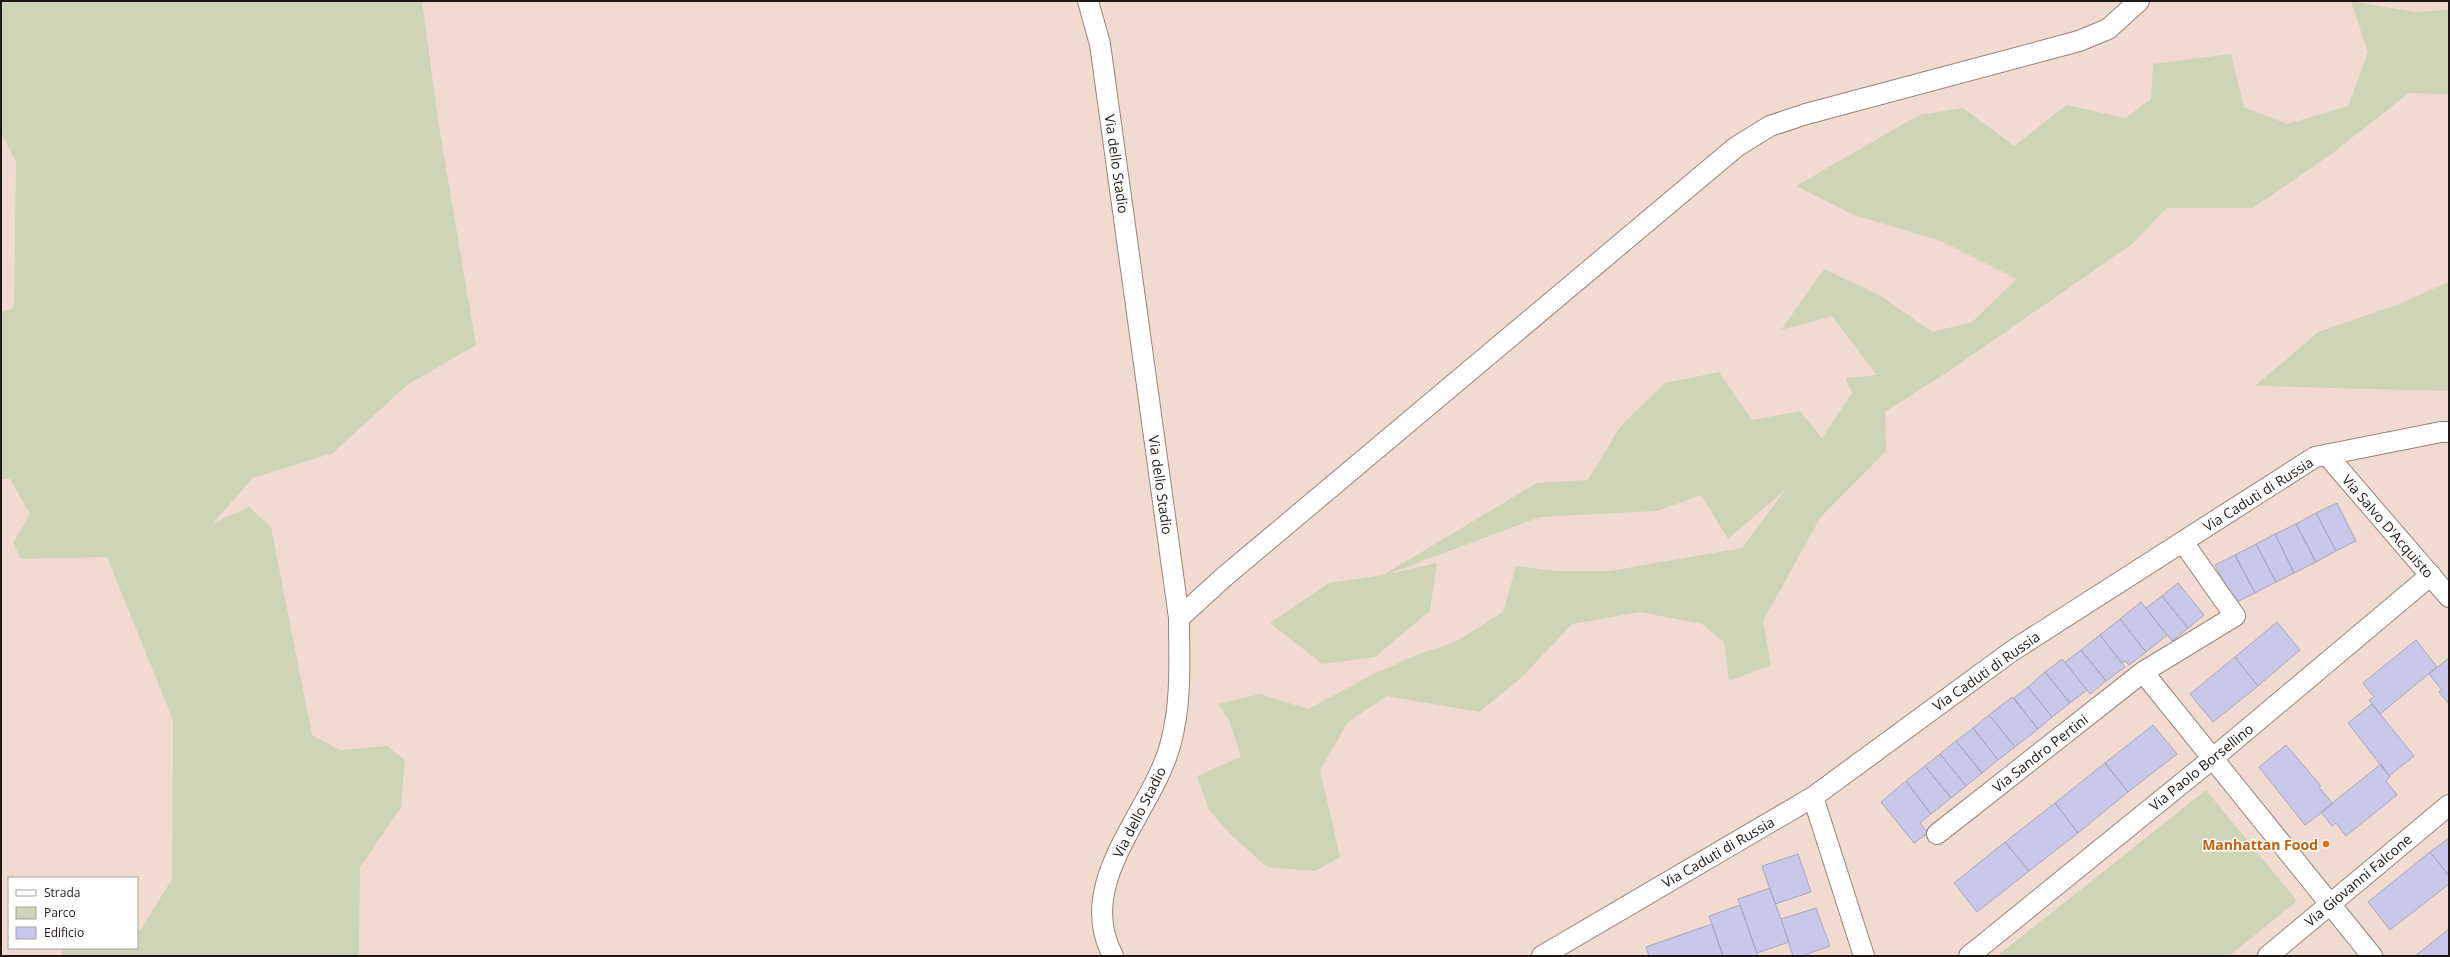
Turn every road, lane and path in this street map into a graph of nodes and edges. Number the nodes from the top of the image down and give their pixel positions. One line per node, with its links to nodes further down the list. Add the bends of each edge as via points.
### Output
1 (1088, 1): 8 (street, Via dello Stadio, via 1100,44)
2 (2139, 1): 8 (street, via 2108,29 2079,41 1806,114 1770,126 1736,147 1242,562)
3 (2449, 432): 4 (street, Via Caduti di Russia)
4 (2327, 455): 5 (street, Via Caduti di Russia, via 2315,457); 6 (street, Via Salvo D'Acquisto)
5 (2183, 542): 9 (street, Via Sandro Pertini, via 2235,616); 11 (street, Via Caduti di Russia, via 2012,651)
6 (2431, 575): 7 (street, Via Salvo D'Acquisto); 10 (street, Via Paolo Borsellino)
7 (2449, 597)
8 (1179, 618): 15 (street, Via dello Stadio, via 1180,700 1171,743 1157,783 1119,848 1107,878 1102,922)
9 (2143, 672): 10 (street); 13 (street, Via Sandro Pertini)
10 (2212, 759): 14 (street); 18 (street, Via Paolo Borsellino)
11 (1813, 796): 16 (street, Via Caduti di Russia); 17 (street)
12 (2449, 805): 14 (street, Via Giovanni Falcone)
13 (1937, 834)
14 (2329, 904): 19 (street, Via Giovanni Falcone); 20 (street)
15 (1113, 956)
16 (1542, 956)
17 (1864, 956)
18 (1969, 956)
19 (2268, 956)
20 (2372, 956)

